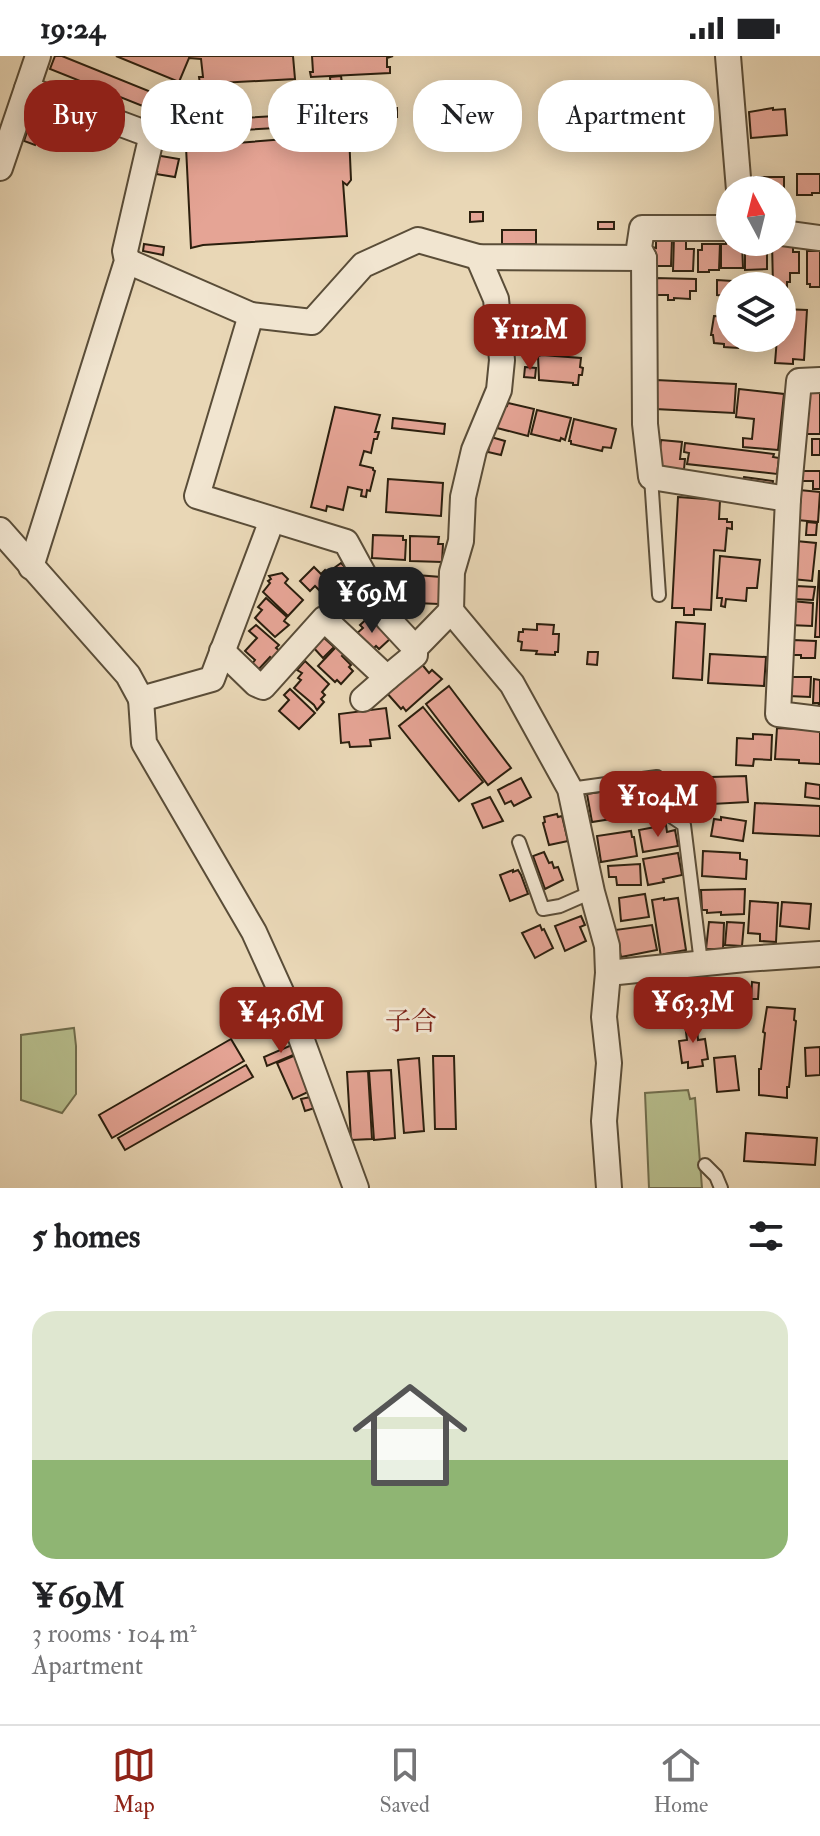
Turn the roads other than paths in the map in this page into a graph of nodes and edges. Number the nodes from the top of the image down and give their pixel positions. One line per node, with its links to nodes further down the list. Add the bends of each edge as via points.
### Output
1 (38, 56): 3 (street)
2 (728, 56): 7 (street)
3 (30, 80)
4 (24, 97): 6 (street)
5 (125, 125): 13 (street, via 148,134 150,143)
6 (1, 161)
7 (738, 176)
8 (716, 228): 12 (street, via 642,228 639,248)
9 (796, 235): 10 (street)
10 (820, 238)
11 (478, 257): 12 (street); 14 (street, via 418,240 363,265 312,322); 22 (street, via 496,299 502,360 499,390 474,450 463,497)
12 (644, 258): 16 (street, via 645,424)
13 (127, 261): 14 (street); 20 (street)
14 (251, 315): 18 (street, via 197,496)
15 (820, 380): 17 (street, via 799,381)
16 (651, 477): 17 (street); 21 (lane)
17 (788, 499): 28 (street, via 778,714)
18 (272, 520): 23 (street, via 346,542 388,619); 24 (street)
19 (0, 530): 20 (street)
20 (31, 567): 26 (street, via 128,675)
21 (659, 595)
22 (451, 611): 23 (street); 29 (street, via 512,684)
23 (415, 648): 25 (street, via 415,655)
24 (222, 651): 25 (street, via 269,695 319,612); 26 (street, via 212,679)
25 (387, 678): 27 (street)
26 (141, 699): 38 (street, via 144,743 254,932 297,1027)
27 (363, 699)
28 (820, 719)
29 (570, 789): 33 (street); 35 (lane, via 657,777 665,812 684,825)
30 (519, 842): 31 (lane)
31 (524, 858): 32 (lane); 33 (lane, via 543,909)
32 (509, 863)
33 (592, 892): 36 (street, via 607,946)
34 (820, 954): 35 (street)
35 (701, 963): 36 (street)
36 (608, 973): 39 (street, via 604,1121)
37 (705, 1165): 40 (lane)
38 (356, 1188)
39 (609, 1188)
40 (721, 1188)

